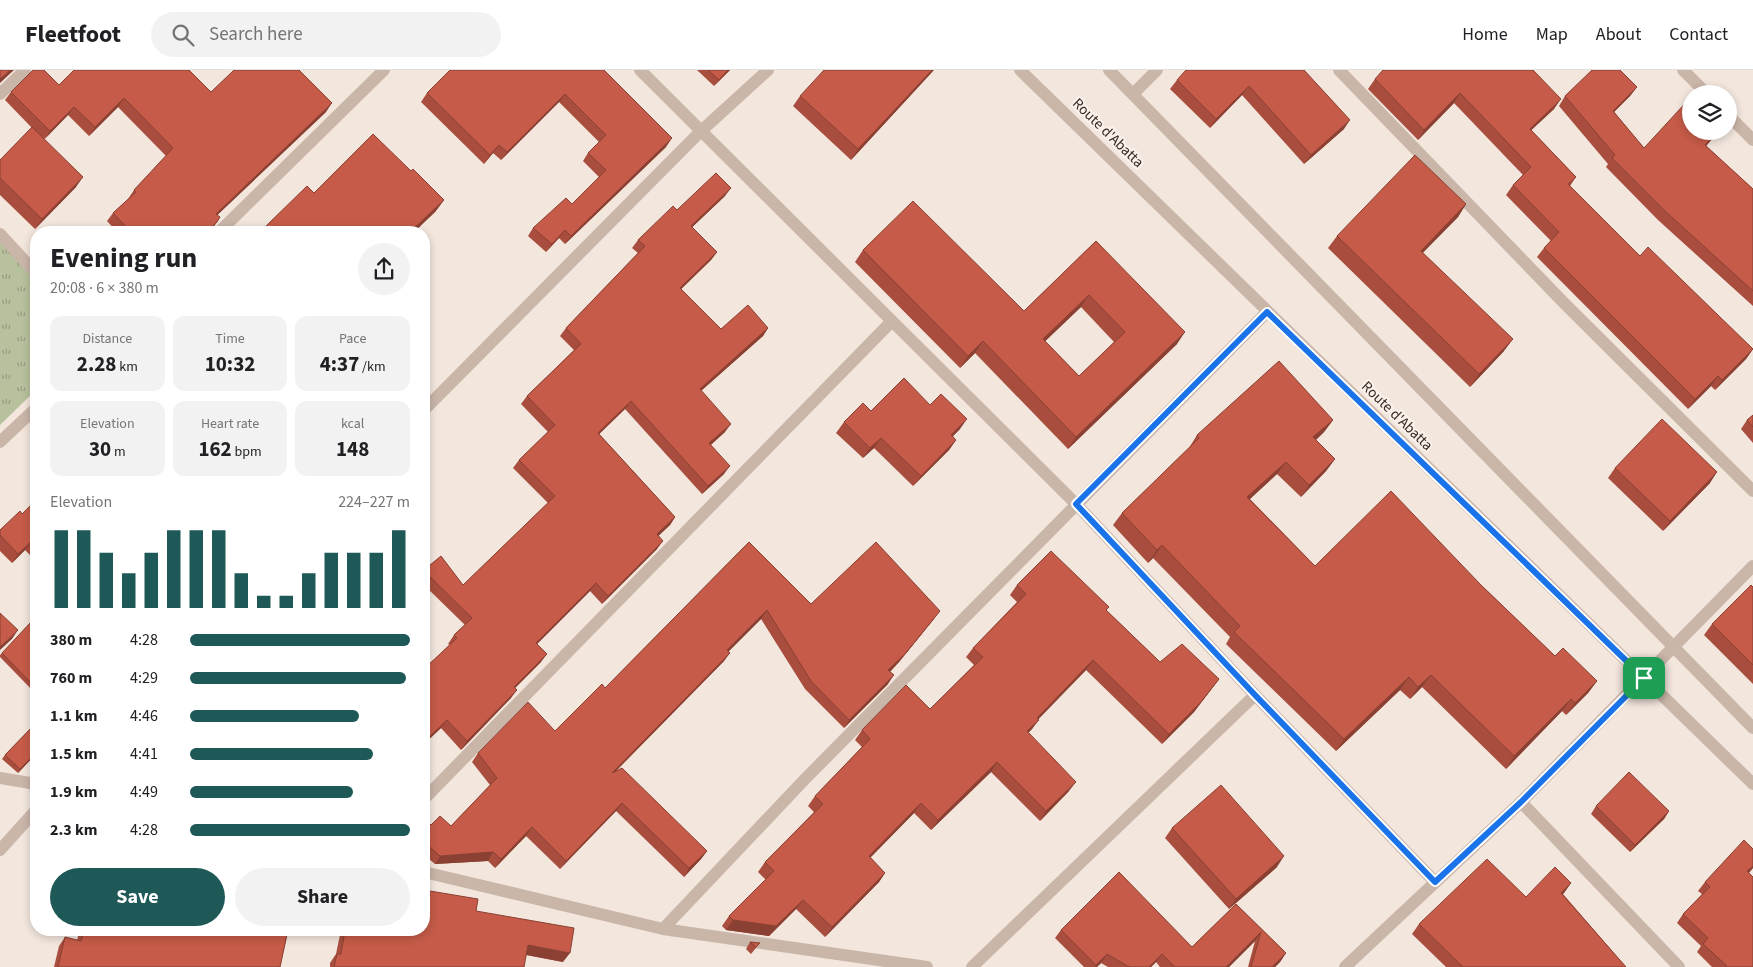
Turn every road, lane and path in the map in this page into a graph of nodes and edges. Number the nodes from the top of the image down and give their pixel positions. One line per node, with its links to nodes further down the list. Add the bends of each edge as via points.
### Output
1 (25, 70): 11 (street)
2 (384, 70): 16 (street)
3 (640, 70): 14 (street)
4 (768, 70): 14 (street)
5 (1020, 70): 19 (street, Route d'Abatta)
6 (1109, 70): 12 (street)
7 (1157, 70): 12 (street)
8 (1339, 70): 24 (street, via 1571,310)
9 (1682, 70): 10 (street)
10 (1697, 85)
11 (0, 94)
12 (1133, 94): 27 (street)
13 (1737, 124): 15 (street)
14 (700, 132): 20 (street); 21 (street)
15 (1753, 140)
16 (225, 226)
17 (0, 234): 18 (street)
18 (30, 266)
19 (1267, 312): 25 (street); 28 (street, Route d'Abatta)
20 (892, 322): 25 (street); 34 (street)
21 (430, 404)
22 (30, 414): 23 (street)
23 (0, 442)
24 (1753, 491)
25 (1076, 504): 29 (street); 40 (street, via 805,779)
26 (1753, 566): 27 (street)
27 (1674, 648): 28 (street); 30 (street)
28 (1644, 678): 33 (street, Route d'Abatta); 35 (street)
29 (1255, 695): 39 (street); 42 (street)
30 (1753, 728)
31 (0, 778): 32 (street)
32 (30, 783)
33 (1753, 784)
34 (430, 793)
35 (1521, 802): 39 (street); 44 (street)
36 (30, 817): 37 (street)
37 (0, 850)
38 (430, 873): 40 (street)
39 (1435, 882): 43 (street)
40 (663, 929): 41 (street)
41 (927, 967)
42 (972, 967)
43 (1345, 967)
44 (1679, 967)

